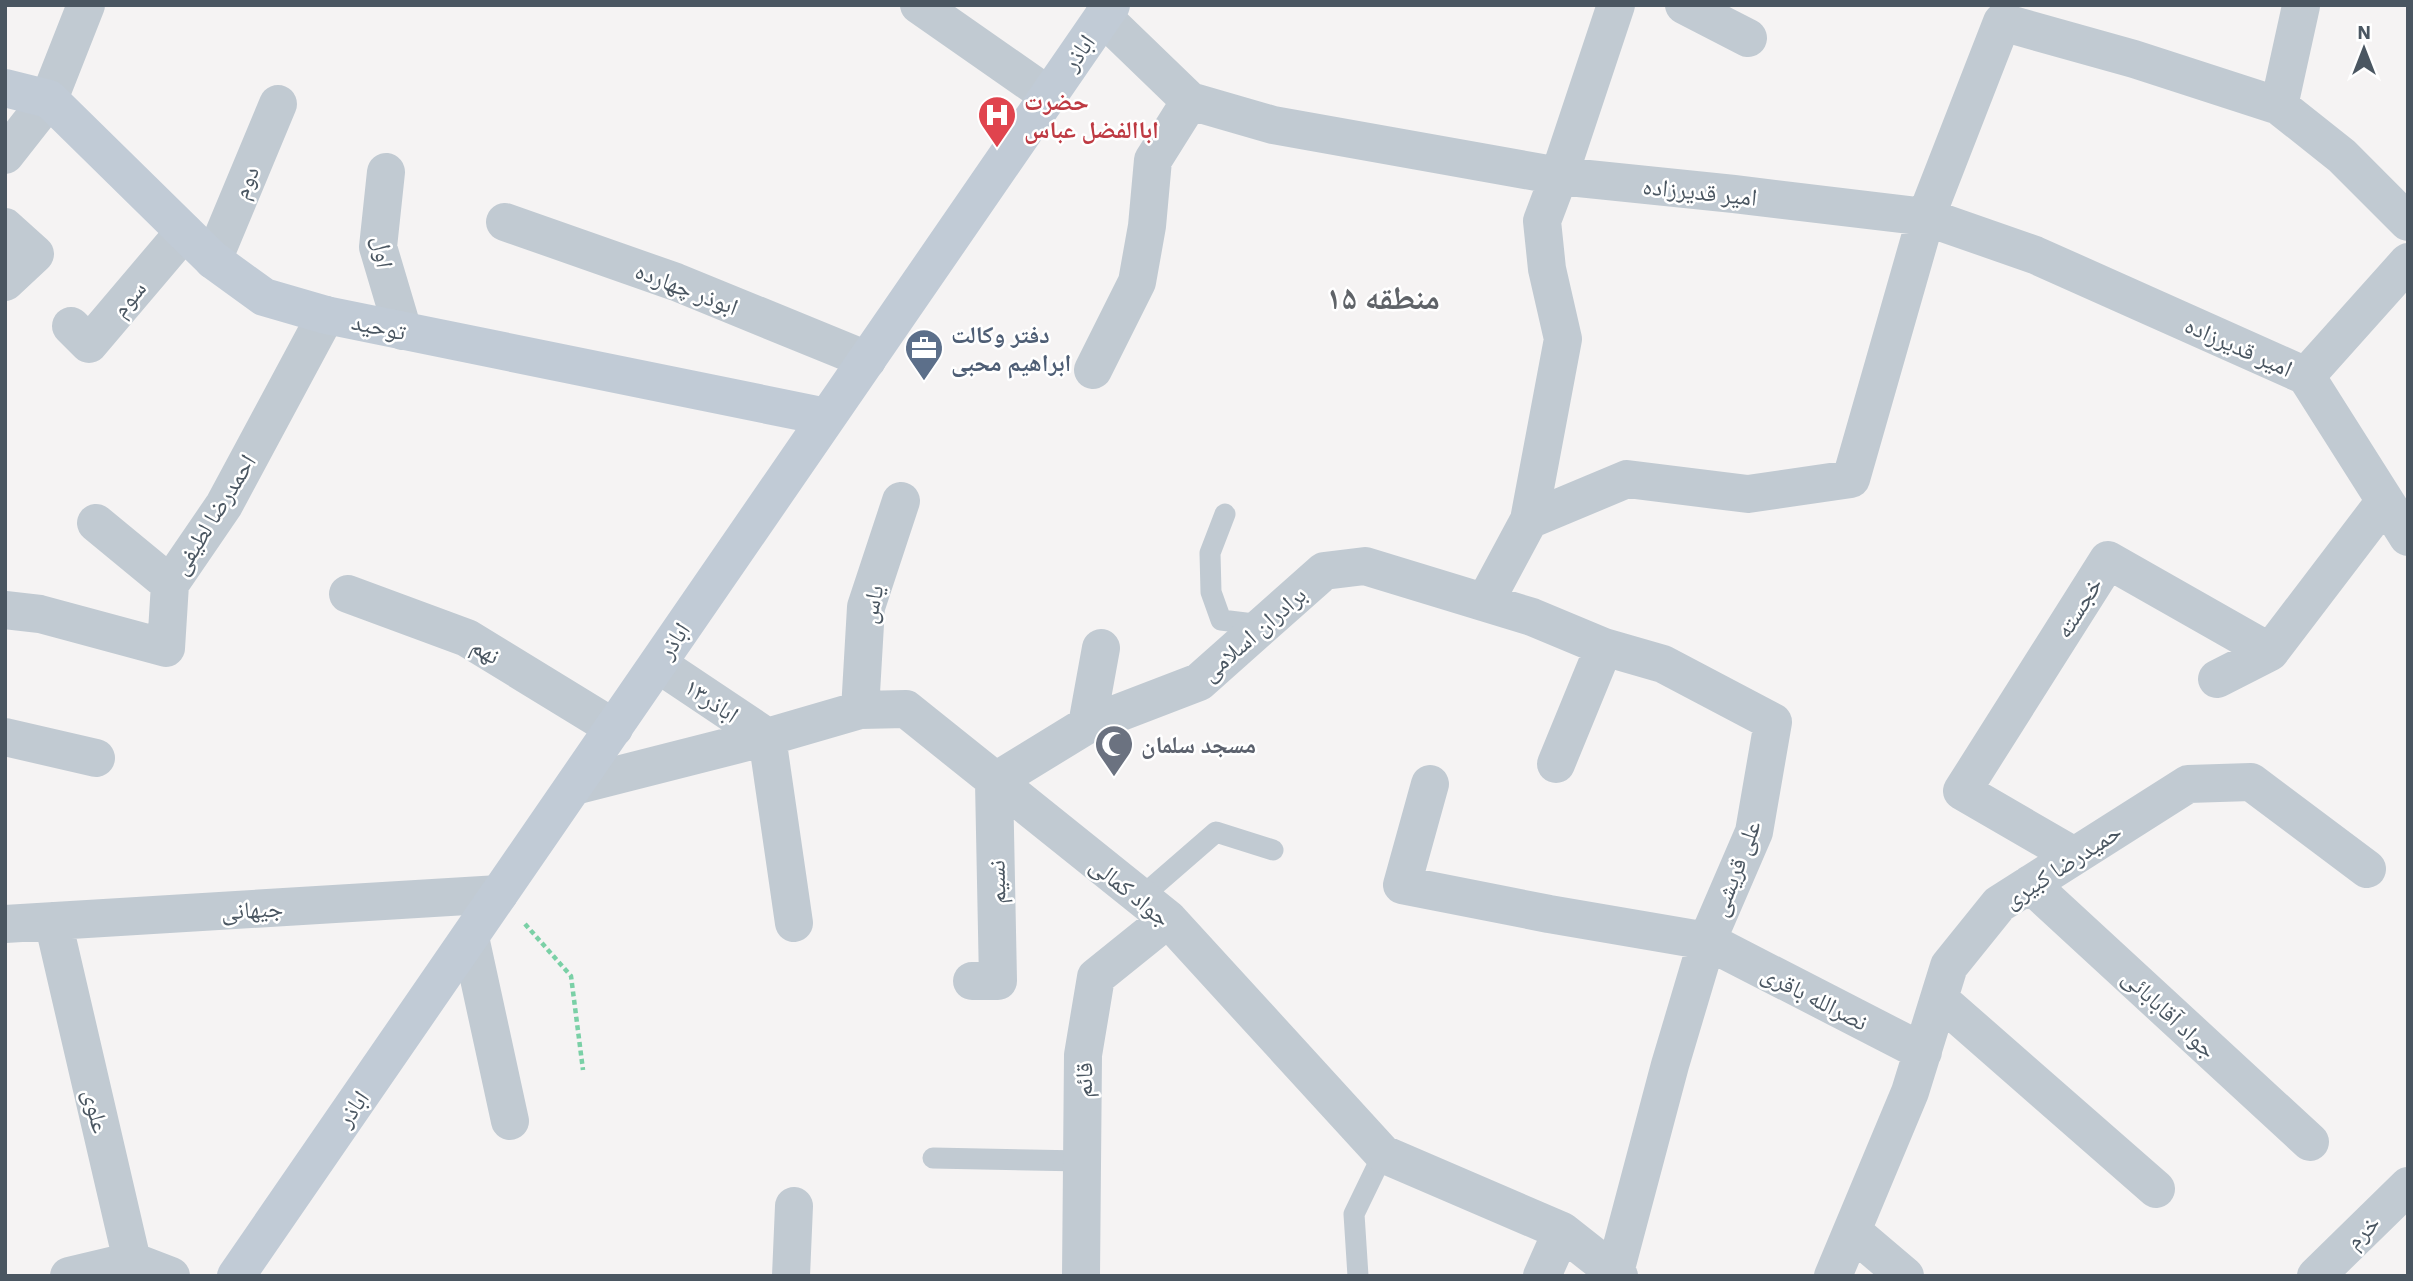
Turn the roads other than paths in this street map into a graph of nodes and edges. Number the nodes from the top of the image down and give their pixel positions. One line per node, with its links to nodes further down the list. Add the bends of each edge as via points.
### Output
1 (86, 5): 11 (street)
2 (919, 5): 10 (street)
3 (1616, 5): 17 (street)
4 (1684, 5): 8 (street)
5 (2301, 6): 14 (street)
6 (1107, 11): 10 (main road, اباذر); 12 (street, امیر قدیرزاده)
7 (1999, 13): 14 (street); 18 (street)
8 (1748, 38)
9 (5, 88): 11 (main road)
10 (1048, 95): 29 (main road, اباذر)
11 (49, 99): 15 (street); 22 (main road, توحید)
12 (1190, 101): 17 (street, امیر قدیرزاده, via 1273,125); 30 (street, via 1153,160 1137,282)
13 (278, 104): 23 (street, دوم)
14 (2279, 106): 20 (street, via 2342,156)
15 (5, 155)
16 (386, 172): 28 (street, اول, via 378,247)
17 (1559, 176): 18 (street, امیر قدیرزاده); 36 (street, via 1542,221 1547,270 1563,339)
18 (1926, 217): 31 (street, امیر قدیرزاده, via 2035,255); 36 (street, via 1851,479 1748,494 1627,479)
19 (505, 222): 29 (street, ابوذر چهارده, via 676,282)
20 (2408, 222)
21 (5, 227): 25 (street, via 35,254)
22 (184, 232): 23 (main road, توحید); 27 (street, سوم, via 89,344)
23 (212, 260): 26 (main road, توحید, via 264,297)
24 (2408, 262): 31 (street)
25 (5, 282)
26 (326, 315): 28 (main road, توحید); 39 (street, احمدرضا لطیفی, via 224,505)
27 (71, 326)
28 (403, 331): 32 (main road, توحید)
29 (867, 360): 32 (main road, اباذر)
30 (1093, 370)
31 (2306, 376): 34 (street)
32 (827, 417): 47 (main road, اباذر)
33 (901, 500): 49 (street, یاس, via 866,607)
34 (2385, 500): 38 (street); 46 (street)
35 (1225, 514): 43 (lane, via 1210,553 1211,592 1221,620)
36 (1530, 520): 41 (street)
37 (96, 523): 39 (street)
38 (2408, 537)
39 (170, 584): 42 (street, احمدرضا لطیفی, via 166,648 40,614)
40 (348, 594): 51 (street, نهم, via 467,638)
41 (1485, 602): 43 (street, برادران اسلامی, via 1365,566 1324,571); 44 (street, علی قریشی)
42 (5, 610)
43 (1262, 625): 50 (street, برادران اسلامی, via 1199,682)
44 (1604, 647): 55 (street); 69 (street, علی قریشی, via 1663,664 1773,722 1754,832)
45 (1101, 648): 50 (street)
46 (2270, 652): 48 (street); 60 (street, خجسته, via 2108,559 1962,791)
47 (657, 664): 51 (main road, اباذر); 53 (street, اباذر۱۳)
48 (2217, 679)
49 (860, 710): 53 (street, جواد کمالی); 56 (street, جواد کمالی, via 906,709)
50 (1087, 725): 56 (street, برادران اسلامی)
51 (614, 728): 58 (main road, اباذر)
52 (5, 737): 54 (street)
53 (767, 737): 58 (street, جواد کمالی); 66 (street)
54 (96, 758)
55 (1556, 764)
56 (994, 782): 64 (street, جواد کمالی); 70 (street, نسیم)
57 (1430, 784): 69 (street, نصرالله باقری, via 1402,885)
58 (574, 786): 63 (main road, اباذر)
59 (1273, 850): 64 (lane, via 1216,832)
60 (2074, 856): 61 (street, حمیدرضا کبیری, via 2188,784 2251,782); 62 (street, حمیدرضا کبیری)
61 (2367, 869)
62 (2030, 884): 71 (street, حمیدرضا کبیری, via 1998,904 1949,966); 74 (street, جواد آقابابائی)
63 (499, 894): 65 (street, جیهانی); 68 (main road, اباذر)
64 (1154, 908): 75 (street, جواد کمالی); 77 (street, قائم, via 1096,977 1083,1055)
65 (53, 921): 67 (street, جیهانی); 83 (street, علوی)
66 (794, 923)
67 (5, 924)
68 (470, 937): 73 (street); 87 (main road, اباذر)
69 (1707, 941): 72 (street, نصرالله باقری); 84 (street, علی قریشی)
70 (985, 981)
71 (1939, 999): 72 (street, حمیدرضا کبیری); 79 (street)
72 (1923, 1052): 82 (street, حمیدرضا کبیری)
73 (510, 1121)
74 (2310, 1142)
75 (1383, 1154): 81 (street, جواد کمالی); 90 (lane, via 1354,1214)
76 (933, 1158): 77 (lane)
77 (1082, 1161): 89 (street, قائم)
78 (2408, 1186): 94 (street, خرم)
79 (2157, 1189)
80 (794, 1206): 88 (street)
81 (1562, 1231): 84 (street, جواد کمالی); 91 (street)
82 (1852, 1231): 92 (street, حمیدرضا کبیری); 93 (street)
83 (132, 1261): 85 (street); 86 (street)
84 (1617, 1274)
85 (69, 1276)
86 (171, 1276)
87 (236, 1276)
88 (791, 1276)
89 (1081, 1276)
90 (1358, 1276)
91 (1542, 1276)
92 (1833, 1276)
93 (1905, 1276)
94 (2316, 1276)

